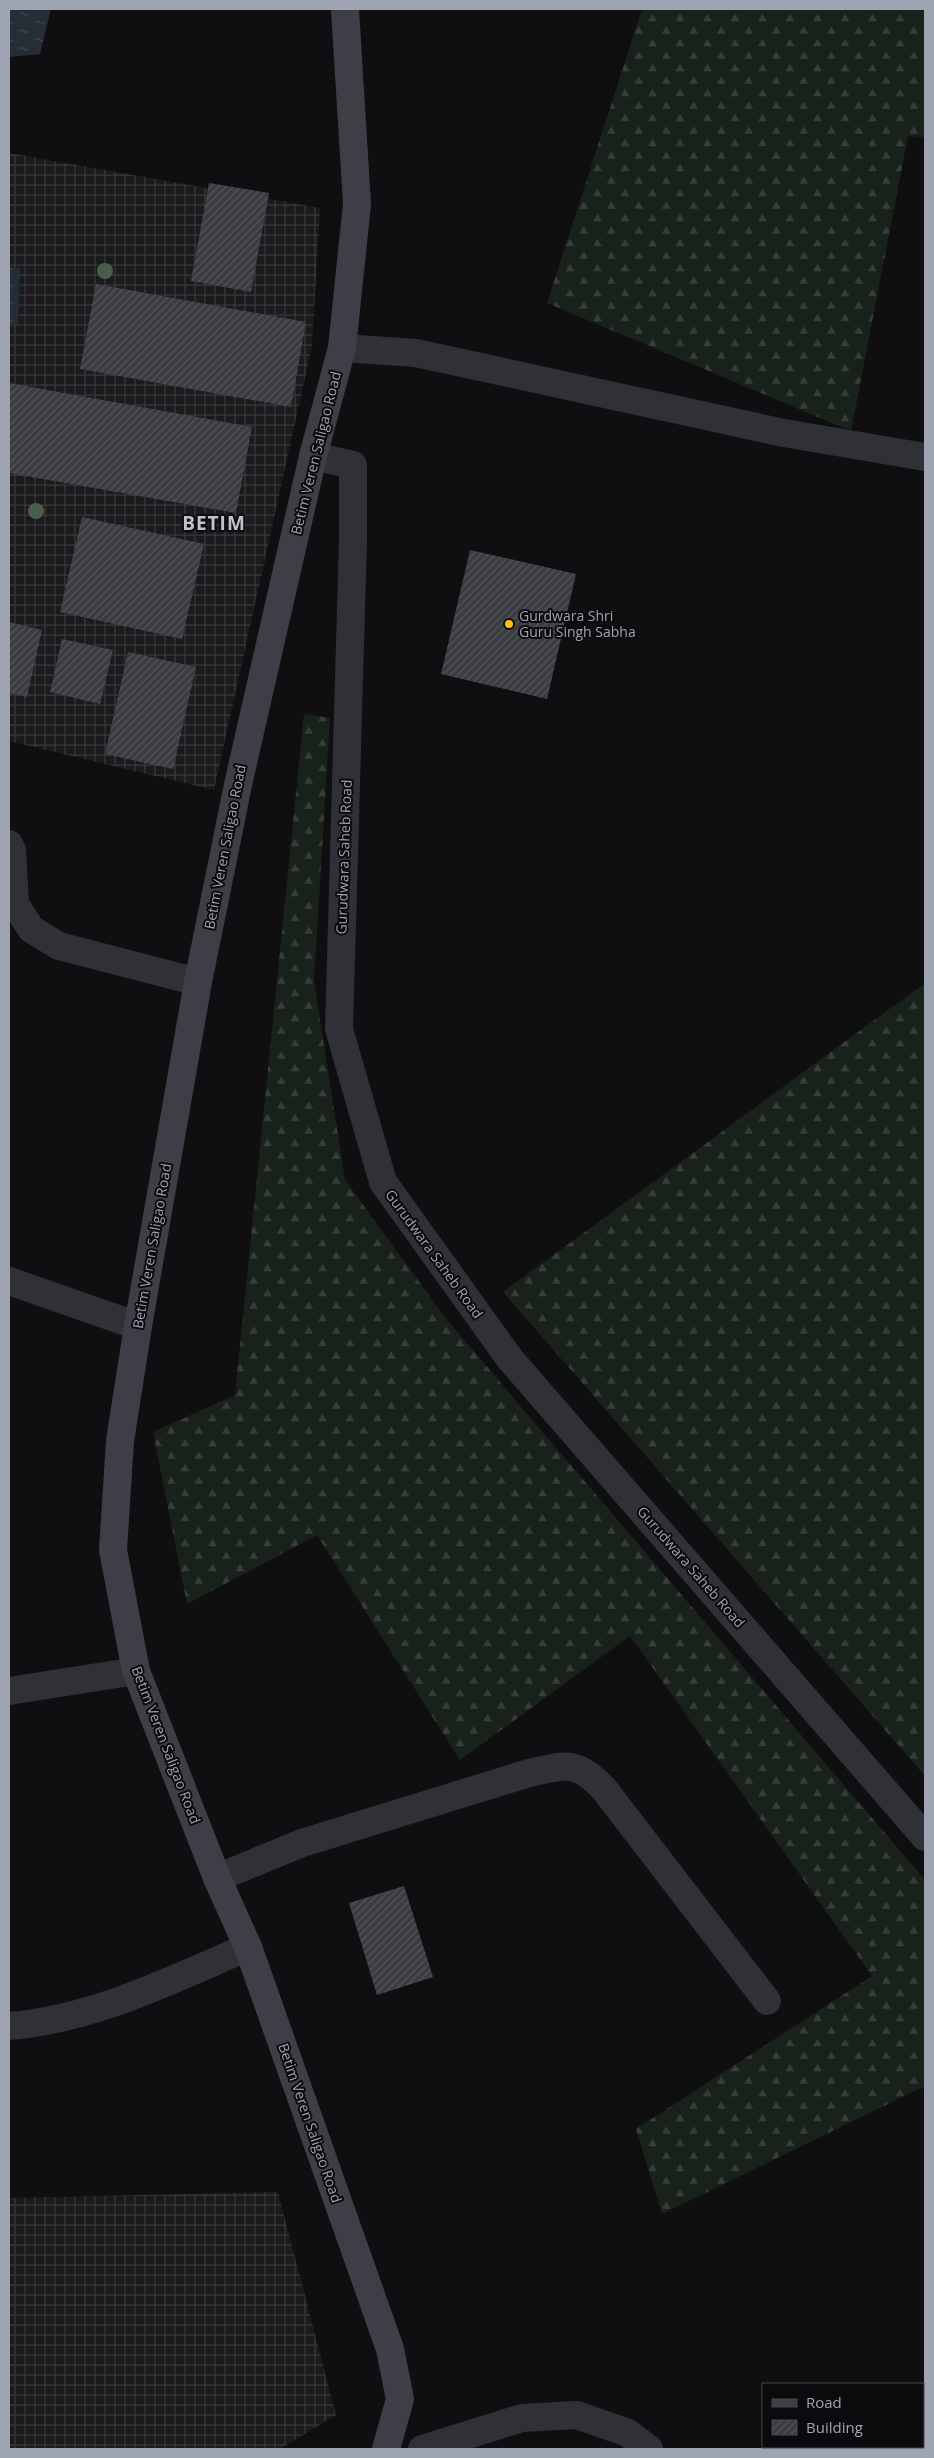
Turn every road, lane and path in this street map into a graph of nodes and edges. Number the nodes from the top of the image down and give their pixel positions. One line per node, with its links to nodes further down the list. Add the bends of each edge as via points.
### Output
1 (344, 9): 2 (main road, Betim Veren Saligao Road, via 357,204)
2 (342, 348): 3 (main road, Betim Veren Saligao Road); 4 (street, via 416,353 784,433)
3 (313, 456): 6 (main road, Betim Veren Saligao Road, via 238,780); 11 (street, Gurudwara Saheb Road, via 353,465 339,1029 383,1182 510,1359)
4 (925, 457)
5 (9, 844): 6 (street, via 16,904 31,930 59,946)
6 (198, 982): 8 (main road, Betim Veren Saligao Road)
7 (9, 1281): 8 (street)
8 (138, 1326): 9 (main road, Betim Veren Saligao Road, via 120,1441 112,1550)
9 (136, 1671): 10 (street); 12 (main road, Betim Veren Saligao Road)
10 (9, 1692)
11 (925, 1837)
12 (217, 1878): 13 (main road, Betim Veren Saligao Road); 14 (street, via 302,1843 529,1773 565,1765 588,1772 604,1789)
13 (248, 1948): 15 (street, via 93,2011 43,2023); 16 (main road, Betim Veren Saligao Road, via 390,2349 400,2399)
14 (767, 2000)
15 (9, 2026)
16 (386, 2449)
17 (422, 2449): 18 (street, via 522,2418 577,2415 628,2433)
18 (649, 2449)

